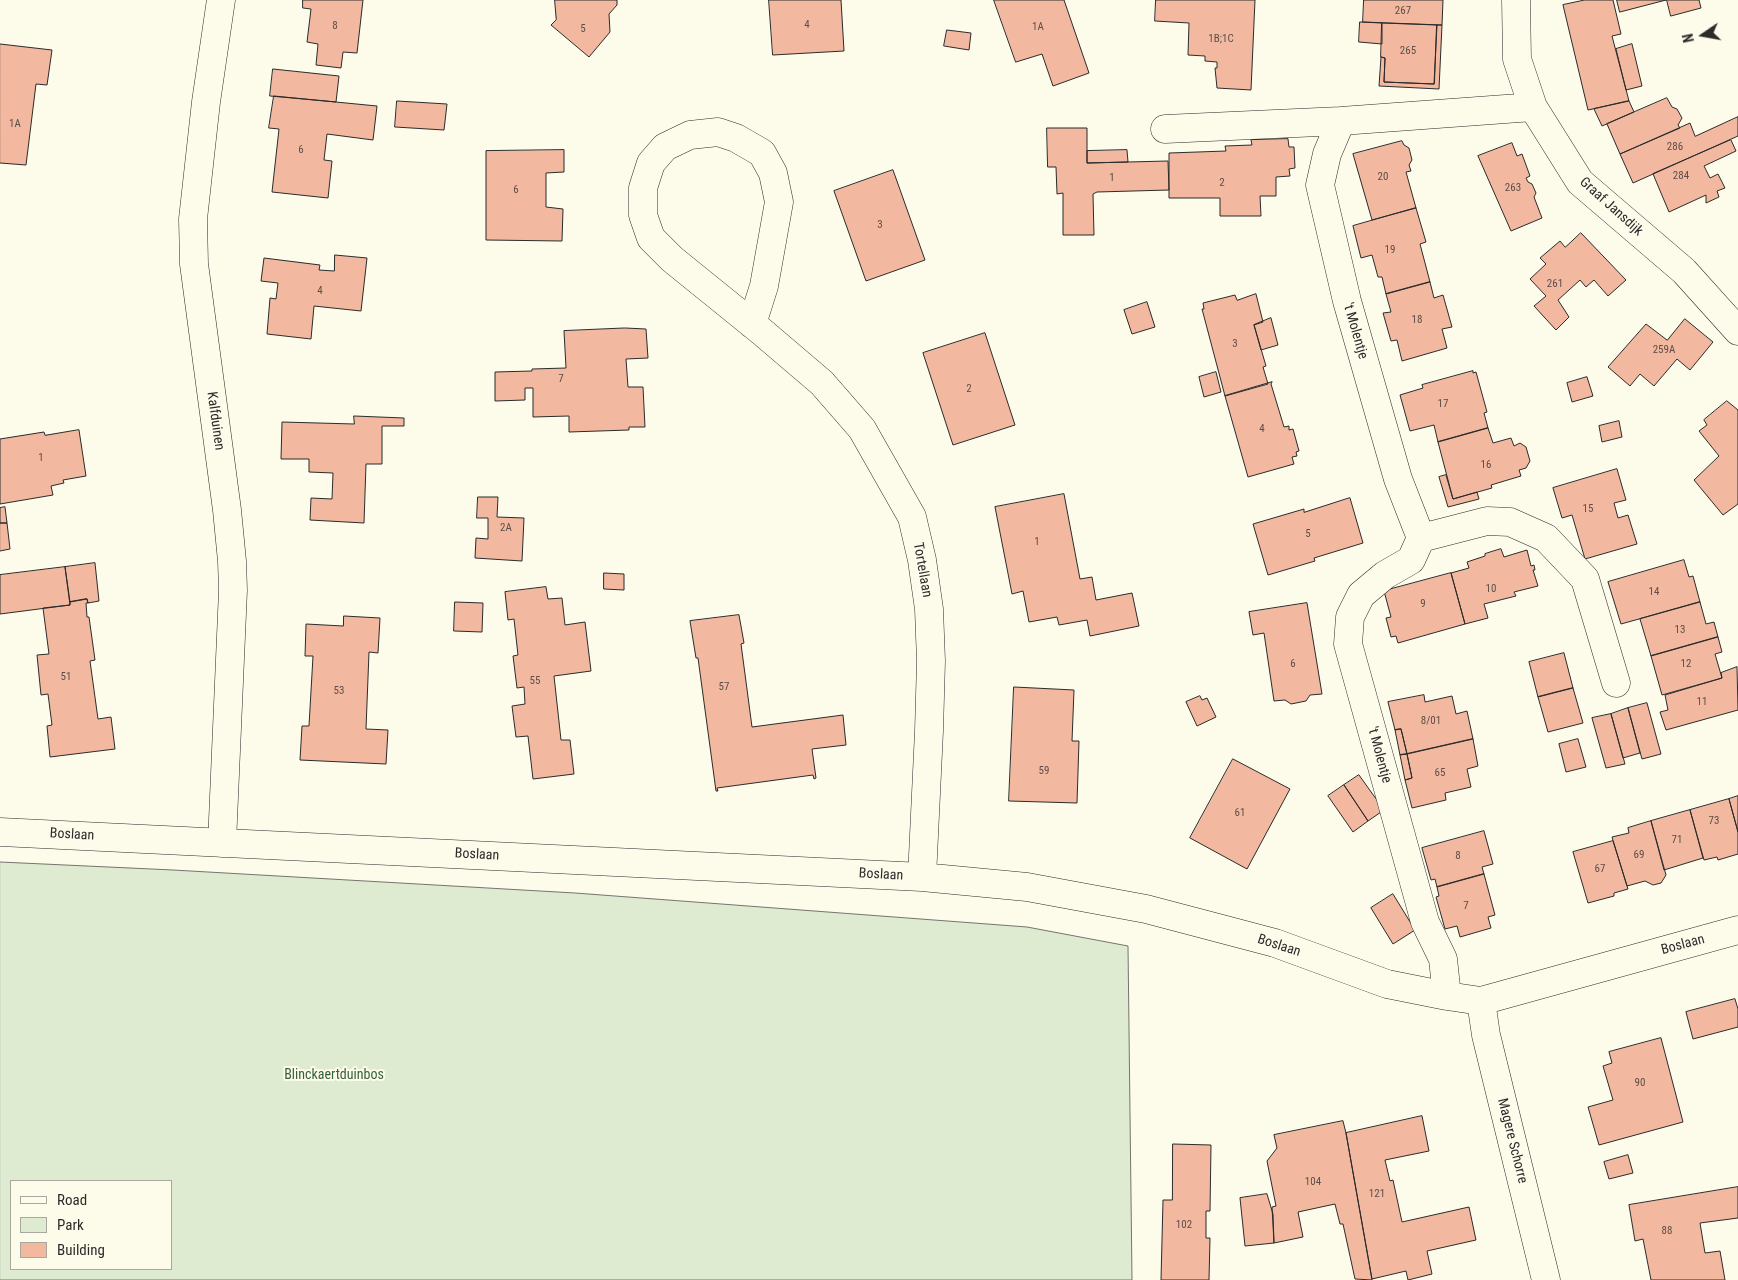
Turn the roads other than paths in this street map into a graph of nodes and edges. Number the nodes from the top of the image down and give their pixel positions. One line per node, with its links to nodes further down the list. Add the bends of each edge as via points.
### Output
1 (221, 0): 11 (street, Kalfduinen, via 193,219 194,264 232,561)
2 (1516, 0): 3 (street, Graaf Jansdijk, via 1517,59)
3 (1533, 107): 4 (street); 7 (street, Graaf Jansdijk, via 1580,182 1684,271)
4 (1341, 121): 5 (street); 8 (street, 't Molentje, via 1327,154 1320,185 1352,320 1398,480)
5 (1165, 129)
6 (752, 324): 6 (street, Tortellaan, via 672,259 651,238 648,230 643,188 651,163 665,147 690,136 718,132 736,138 762,153 773,173 779,202 764,286); 12 (street, Tortellaan, via 822,383 862,428 912,517 930,618)
7 (1738, 331)
8 (1422, 538): 9 (street, via 1487,521 1510,522 1546,538 1584,579); 14 (street, 't Molentje, via 1411,560 1385,575 1361,595 1350,617 1348,644 1425,922 1442,959)
9 (1616, 683)
10 (0, 832): 11 (street, Boslaan)
11 (222, 843): 12 (street, Boslaan)
12 (922, 877): 14 (street, Boslaan, via 1027,887 1146,909 1275,943 1387,984)
13 (1738, 930): 15 (street, Boslaan)
14 (1447, 996): 15 (street, Boslaan)
15 (1481, 1001): 16 (street, Magere Schorre, via 1486,1034)
16 (1546, 1280)

